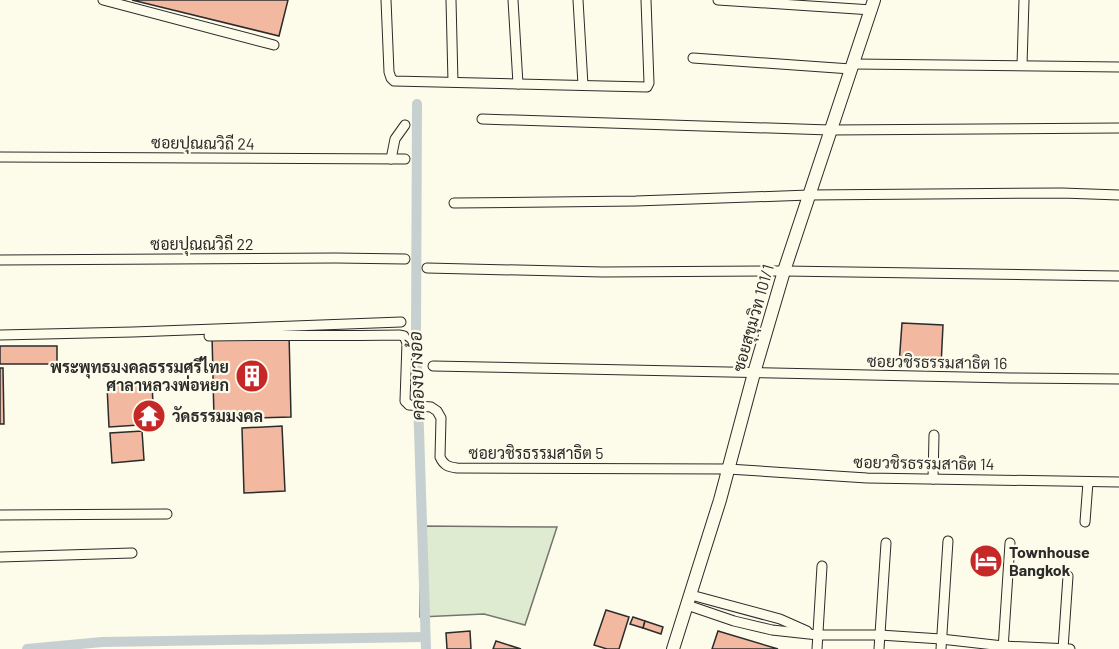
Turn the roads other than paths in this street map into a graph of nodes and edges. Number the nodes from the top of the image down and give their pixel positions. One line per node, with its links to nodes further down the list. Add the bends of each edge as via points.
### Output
1 (103, 0): 10 (street)
2 (386, 0): 15 (street, via 391,78 400,82)
3 (451, 0): 15 (street)
4 (513, 0): 16 (street)
5 (578, 0): 17 (street)
6 (646, 0): 17 (street, via 650,83 647,87)
7 (718, 0): 9 (street)
8 (1024, 0): 12 (street)
9 (873, 5): 13 (street, ซอยสุขุมวิท 101/1)
10 (274, 45)
11 (693, 58): 13 (street)
12 (1023, 65): 13 (street); 14 (street)
13 (852, 66): 21 (street, ซอยสุขุมวิท 101/1)
14 (1119, 67)
15 (453, 82): 16 (street)
16 (518, 84): 17 (street)
17 (583, 85)
18 (482, 119): 21 (street)
19 (405, 125): 23 (street, via 395,139)
20 (1119, 128): 21 (street)
21 (830, 130): 25 (street, ซอยสุขุมวิท 101/1)
22 (0, 157): 23 (street, ซอยปุณณวิถี 24)
23 (391, 159): 24 (street, ซอยปุณณวิถี 24)
24 (405, 159)
25 (809, 195): 26 (street); 27 (street); 31 (street, ซอยสุขุมวิท 101/1)
26 (1119, 195)
27 (454, 203)
28 (405, 259): 29 (street, ซอยปุณณวิถี 22)
29 (0, 260)
30 (427, 268): 31 (street)
31 (784, 271): 32 (street); 37 (street, ซอยสุขุมวิท 101/1)
32 (1119, 276)
33 (401, 322): 34 (street)
34 (0, 335)
35 (209, 336): 40 (street, ซอยวชิรธรรมสาธิต 5, via 405,336 405,400 409,405 437,411 441,418 440,457 448,467)
36 (433, 366): 37 (street, ซอยวชิรธรรมสาธิต 16)
37 (754, 373): 38 (street, ซอยวชิรธรรมสาธิต 16); 40 (street, ซอยสุขุมวิท 101/1)
38 (1119, 379)
39 (933, 435): 41 (street)
40 (728, 470): 41 (street, ซอยวชิรธรรมสาธิต 14); 54 (street, ซอยสุขุมวิท 101/1)
41 (933, 479): 42 (street, ซอยวชิรธรรมสาธิต 14)
42 (1088, 482): 43 (street, ซอยวชิรธรรมสาธิต 14); 46 (street)
43 (1119, 482)
44 (0, 514): 45 (street)
45 (167, 514)
46 (1085, 522)
47 (948, 541): 57 (street)
48 (886, 543): 56 (street)
49 (1010, 543): 58 (street)
50 (132, 553): 51 (street)
51 (0, 557)
52 (822, 566): 55 (street)
53 (1068, 576): 63 (street)
54 (689, 600): 55 (street, via 734,621); 59 (street, ซอยสุขุมวิท 101/1)
55 (818, 635): 56 (street); 60 (street)
56 (880, 635): 57 (street); 61 (street)
57 (941, 639): 58 (street); 62 (street)
58 (1003, 647): 63 (street)
59 (673, 649)
60 (817, 649)
61 (879, 649)
62 (941, 649)
63 (1063, 649): 64 (street)
64 (1070, 649)

